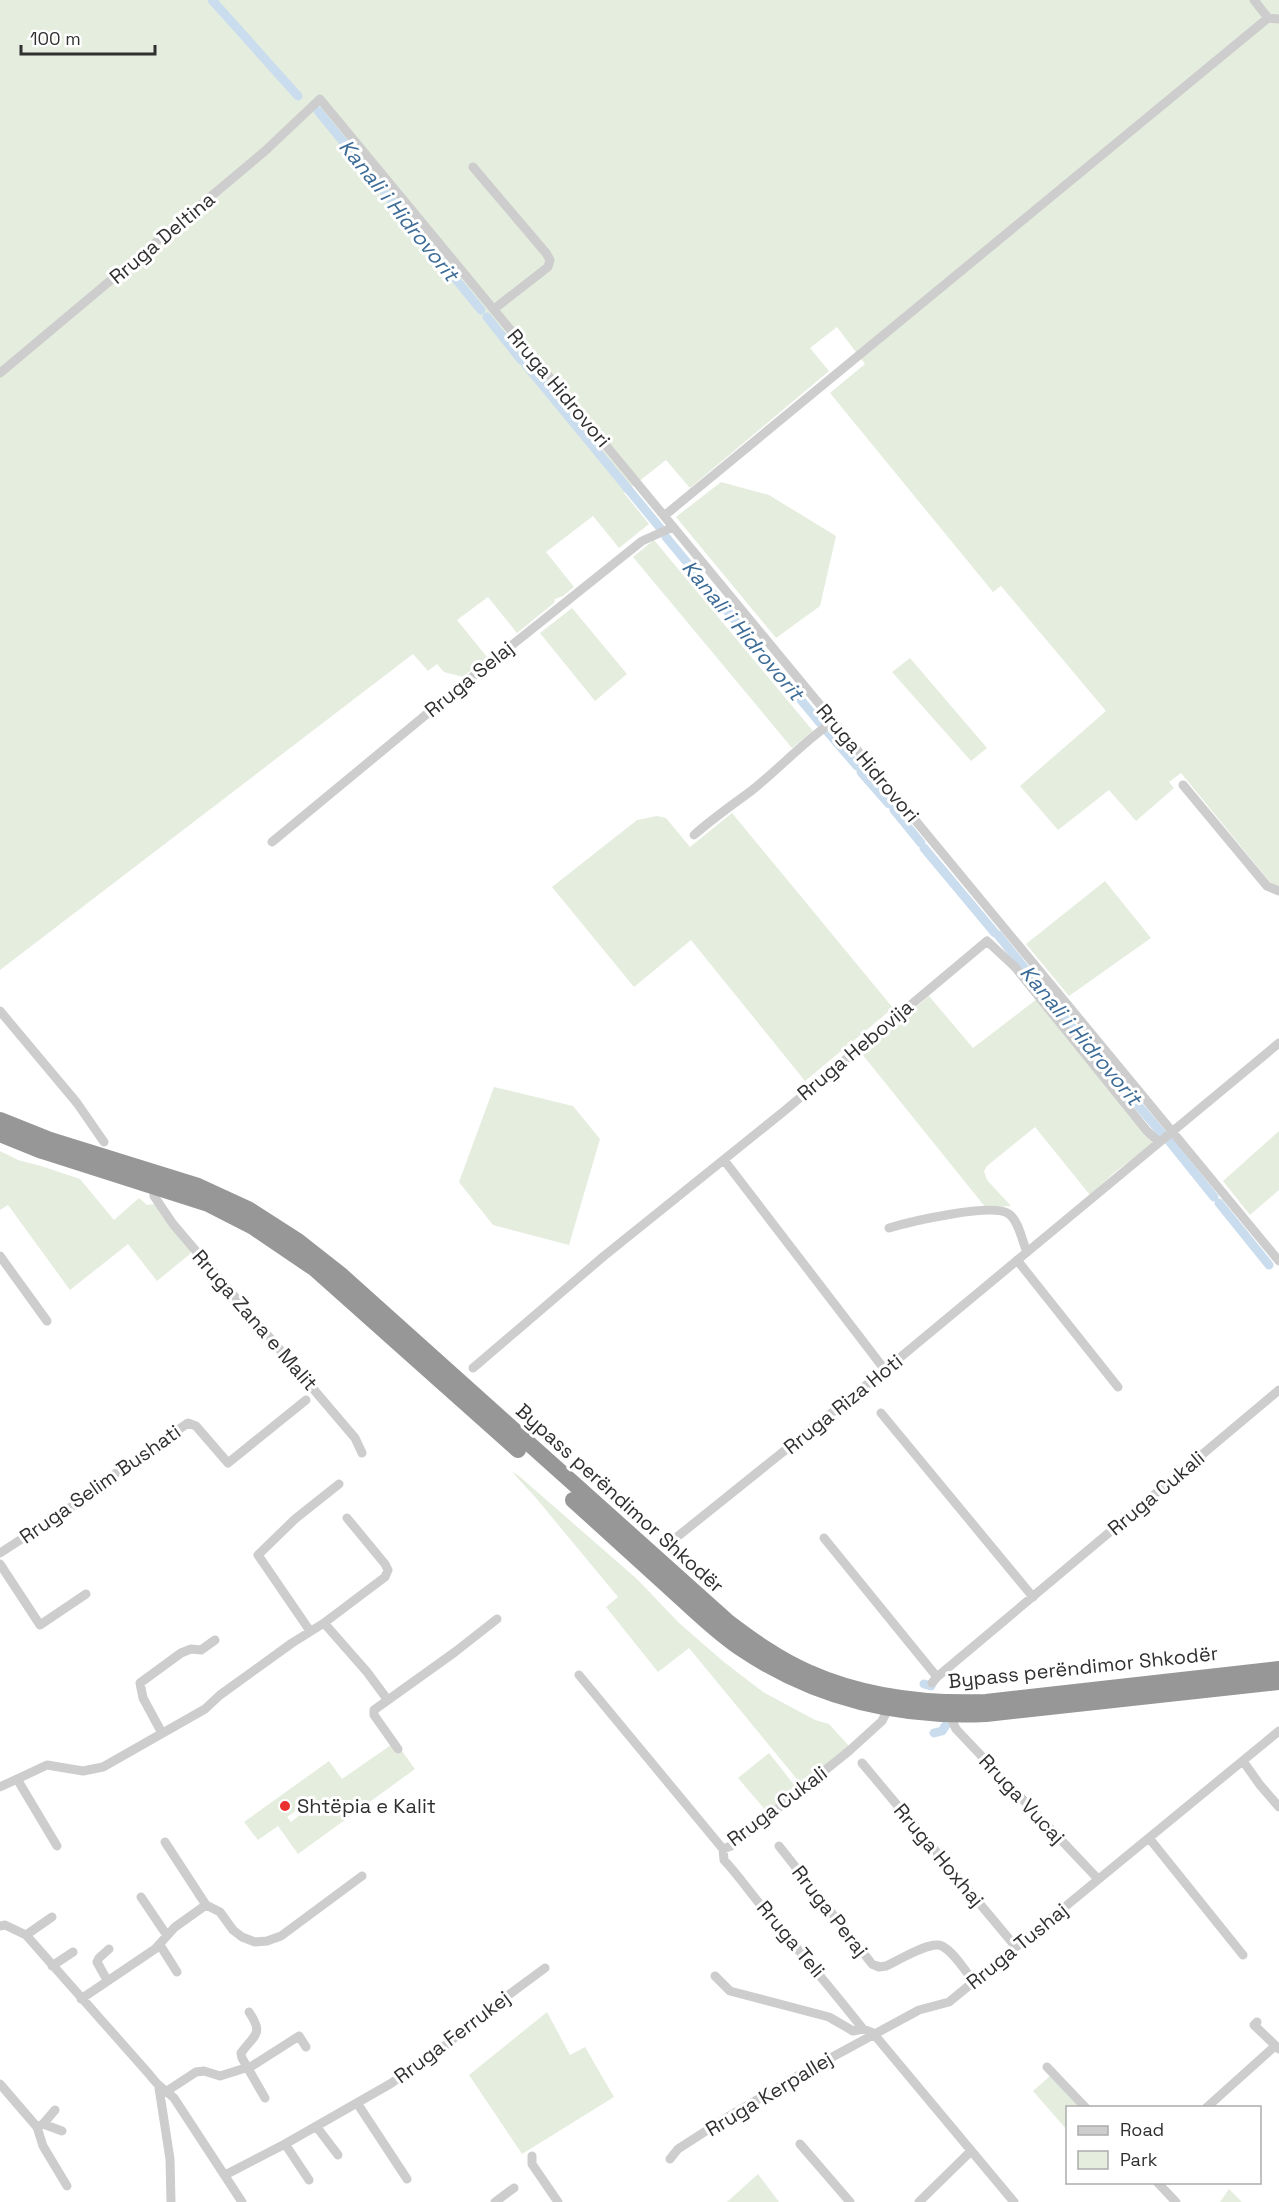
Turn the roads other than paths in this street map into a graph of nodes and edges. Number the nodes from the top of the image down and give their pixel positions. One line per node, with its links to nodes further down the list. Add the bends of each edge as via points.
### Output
1 (1254, 0): 2 (street)
2 (1268, 18): 3 (street); 8 (street)
3 (1279, 20)
4 (320, 99): 6 (street, Rruga Hidrovori); 7 (street, Rruga Deltina, via 266,151)
5 (472, 167): 6 (street, via 550,260 548,267)
6 (494, 309): 8 (street, Rruga Hidrovori)
7 (0, 373)
8 (664, 516): 9 (street, Rruga Hidrovori)
9 (674, 527): 10 (street, Rruga Hidrovori); 13 (street, Rruga Selaj, via 633,548)
10 (834, 722): 12 (street); 18 (street, Rruga Hidrovori)
11 (1183, 784): 14 (street, via 1267,886)
12 (694, 835)
13 (272, 842)
14 (1279, 891)
15 (0, 1011): 20 (street)
16 (1279, 1043): 18 (street, Rruga Riza Hoti)
17 (0, 1120): 49 (highway, Bypass perëndimor Shkodër, via 50,1140 198,1186 248,1209 298,1241 340,1274 726,1621 807,1672 887,1697 948,1703)
18 (1172, 1131): 21 (street, Rruga Riza Hoti); 28 (street, Rruga Hidrovori)
19 (0, 1134): 23 (highway, Bypass perëndimor Shkodër)
20 (104, 1142)
21 (1159, 1143): 22 (street, Rruga Hebovija, via 1015,968 987,941); 25 (street, Rruga Riza Hoti)
22 (724, 1160): 30 (street, Rruga Hebovija); 31 (street)
23 (154, 1185): 36 (street, Rruga Zana e Malit, via 154,1196 173,1224 355,1437); 53 (highway, Bypass perëndimor Shkodër, via 231,1215 297,1255 740,1648 803,1682 842,1698)
24 (889, 1228): 25 (street, via 952,1214 1006,1211)
25 (1027, 1252): 27 (street, Rruga Riza Hoti)
26 (0, 1256): 29 (street)
27 (1017, 1260): 31 (street, Rruga Riza Hoti); 32 (street)
28 (1279, 1261)
29 (47, 1321)
30 (473, 1368)
31 (885, 1370): 40 (street, Rruga Riza Hoti)
32 (1118, 1387)
33 (1279, 1390): 44 (street, Rruga Cukali)
34 (306, 1400): 41 (street, Rruga Selim Bushati, via 228,1463 196,1426 188,1423 94,1492)
35 (881, 1413): 44 (street)
36 (362, 1453)
37 (339, 1484): 47 (street, via 258,1555)
38 (347, 1518): 46 (street, via 388,1570 385,1577)
39 (824, 1538): 44 (street, Rruga Cukali, via 935,1680)
40 (667, 1545)
41 (0, 1553)
42 (0, 1564): 43 (street, via 40,1625)
43 (86, 1594)
44 (1033, 1597)
45 (497, 1619): 52 (street)
46 (324, 1623): 47 (street); 52 (street)
47 (310, 1631): 56 (street, via 205,1709)
48 (216, 1640): 56 (street, via 201,1650 181,1653 140,1683 143,1698)
49 (1279, 1669)
50 (579, 1675): 67 (street, Rruga Cukali)
51 (1279, 1682): 54 (highway, Bypass perëndimor Shkodër)
52 (387, 1699): 57 (street, via 374,1710 374,1715)
53 (888, 1709): 54 (highway, Bypass perëndimor Shkodër); 67 (street, Rruga Cukali, via 882,1720 849,1751)
54 (950, 1716): 69 (street, Rruga Vucaj, via 956,1729)
55 (1279, 1731): 58 (street, Rruga Tushaj)
56 (162, 1733): 60 (street, via 94,1770 47,1765)
57 (398, 1749)
58 (1243, 1761): 62 (street); 63 (street, Rruga Tushaj)
59 (862, 1763): 77 (street, Rruga Hoxhaj)
60 (17, 1779): 61 (street); 65 (street)
61 (0, 1787)
62 (1279, 1807)
63 (1149, 1838): 69 (street, Rruga Tushaj); 80 (street)
64 (165, 1842): 71 (street)
65 (57, 1846)
66 (779, 1846): 86 (street, Rruga Peraj, via 872,1964 886,1966 937,1944 951,1954)
67 (723, 1849): 90 (street, Rruga Teli, via 724,1860)
68 (362, 1876): 71 (street, via 288,1931 267,1941 242,1937 220,1912)
69 (1098, 1880): 77 (street, Rruga Tushaj)
70 (141, 1897): 74 (street)
71 (206, 1905): 74 (street)
72 (52, 1917): 75 (street)
73 (0, 1926): 75 (street)
74 (166, 1934): 76 (street)
75 (26, 1935): 81 (street)
76 (160, 1945): 83 (street); 85 (street)
77 (1016, 1947): 86 (street, Rruga Tushaj)
78 (109, 1949): 85 (street, via 97,1962)
79 (73, 1952): 81 (street)
80 (1243, 1955)
81 (52, 1966): 87 (street)
82 (545, 1968): 99 (street, Rruga Ferrukej, via 441,2049)
83 (177, 1972)
84 (715, 1976): 90 (street, Rruga Teli, via 730,1991 829,2017 853,2031)
85 (107, 1980): 87 (street)
86 (974, 1982): 91 (street, Rruga Tushaj, via 949,2002 919,2010)
87 (81, 1999): 97 (street)
88 (249, 2012): 94 (street, via 258,2025 241,2053)
89 (1257, 2022): 93 (street, via 1254,2025)
90 (863, 2029): 91 (street, Rruga Teli)
91 (873, 2033): 108 (street, Rruga Teli); 111 (street, Rruga Kerpallej, via 754,2101)
92 (306, 2047): 94 (street, via 299,2036)
93 (1277, 2048): 101 (street)
94 (247, 2067): 97 (street, via 220,2076 196,2072); 98 (street)
95 (1047, 2067): 100 (street)
96 (0, 2085): 103 (street)
97 (163, 2090): 112 (street, via 174,2098); 118 (street)
98 (265, 2098)
99 (357, 2103): 104 (street, Rruga Ferrukej); 113 (street)
100 (1084, 2106)
101 (1208, 2106)
102 (55, 2110): 103 (street)
103 (40, 2126): 105 (street); 116 (street, via 42,2146)
104 (316, 2126): 106 (street, Rruga Ferrukej); 109 (street)
105 (62, 2131)
106 (285, 2144): 112 (street, Rruga Ferrukej); 114 (street)
107 (800, 2144): 122 (street)
108 (971, 2151): 123 (street); 124 (street, Rruga Teli)
109 (338, 2156)
110 (532, 2156): 121 (street, via 532,2164)
111 (670, 2159)
112 (225, 2175): 119 (street)
113 (407, 2179)
114 (309, 2181)
115 (1159, 2184): 125 (street)
116 (67, 2186)
117 (513, 2188): 120 (street)
118 (171, 2202)
119 (242, 2202)
120 (495, 2202)
121 (558, 2202)
122 (850, 2202)
123 (919, 2202)
124 (1014, 2202)
125 (1176, 2202)

